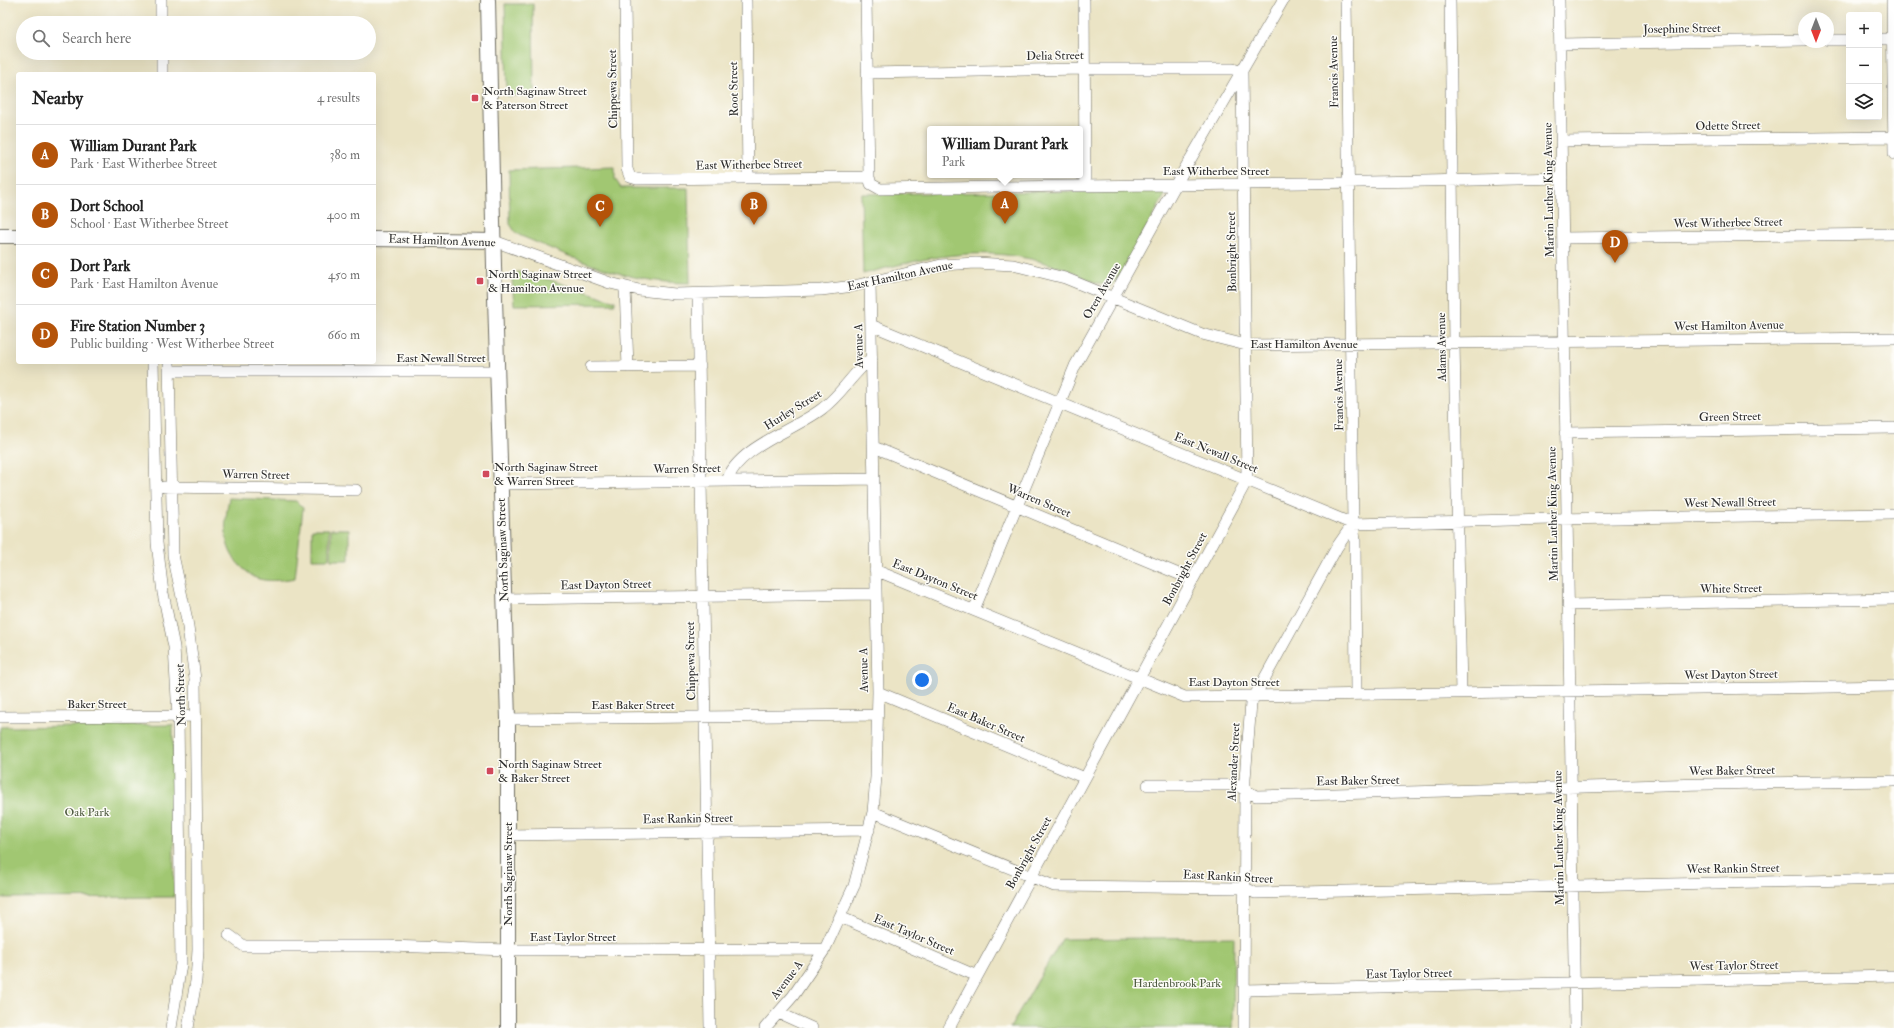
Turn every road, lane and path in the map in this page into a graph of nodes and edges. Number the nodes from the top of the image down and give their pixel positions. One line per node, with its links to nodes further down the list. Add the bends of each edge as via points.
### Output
1 (161, 0): 12 (street)
2 (488, 0): 41 (main road, North Saginaw Street)
3 (625, 0): 27 (street, Chippewa Street)
4 (746, 0): 28 (street, Root Street)
5 (866, 0): 23 (street)
6 (1084, 0): 20 (street)
7 (1283, 0): 22 (street, Oren Avenue)
8 (1346, 0): 32 (street, Francis Avenue)
9 (1450, 0): 31 (street, Adams Avenue)
10 (1559, 0): 18 (street, Martin Luther King Avenue)
11 (1892, 0): 14 (street)
12 (162, 16)
13 (1882, 39): 14 (street)
14 (1893, 39): 24 (street)
15 (1798, 40): 18 (street, Josephine Street)
16 (1834, 40): 17 (street)
17 (1846, 40)
18 (1560, 44): 25 (street, Martin Luther King Avenue)
19 (162, 60): 21 (street)
20 (1085, 68): 22 (street, Delia Street, via 1233,68); 23 (street, Delia Street); 35 (street)
21 (162, 72)
22 (1242, 72): 33 (street, Oren Avenue); 34 (street, Bonbright Street)
23 (867, 73): 30 (street)
24 (1894, 136): 25 (street, Odette Street); 26 (street)
25 (1561, 141): 29 (street, Martin Luther King Avenue)
26 (1894, 154)
27 (630, 177): 28 (street, East Witherbee Street, via 637,180)
28 (748, 178): 30 (street, East Witherbee Street)
29 (1562, 178): 31 (street, East Witherbee Street); 39 (street, Martin Luther King Avenue)
30 (870, 180): 35 (street, East Witherbee Street, via 880,189)
31 (1453, 182): 32 (street, East Witherbee Street); 49 (street, Adams Avenue)
32 (1349, 183): 34 (street, East Witherbee Street); 51 (street, Francis Avenue)
33 (1176, 184): 34 (street, East Witherbee Street); 35 (street, East Witherbee Street); 45 (street, Oren Avenue)
34 (1244, 184): 50 (street, Bonbright Street)
35 (1086, 186)
36 (1894, 234): 39 (street, West Witherbee Street)
37 (0, 236): 38 (main road)
38 (16, 236)
39 (1563, 238): 48 (street, Martin Luther King Avenue)
40 (376, 239): 41 (main road, East Hamilton Avenue)
41 (494, 241): 43 (street, East Hamilton Avenue); 58 (main road, North Saginaw Street)
42 (870, 282): 44 (street, East Hamilton Avenue, via 821,290); 45 (street, East Hamilton Avenue, via 941,265 996,263 1047,273); 46 (street, Avenue A)
43 (625, 287): 44 (street, East Hamilton Avenue, via 656,293); 57 (street)
44 (698, 294): 55 (street, Chippewa Street)
45 (1114, 298): 50 (street, East Hamilton Avenue, via 1202,334); 59 (street, Oren Avenue, via 1075,366)
46 (871, 325): 52 (street, Avenue A); 59 (street, East Newall Street)
47 (1894, 338): 48 (street, West Hamilton Avenue)
48 (1564, 341): 49 (street, East Hamilton Avenue); 61 (street, Martin Luther King Avenue)
49 (1454, 343): 51 (street, East Hamilton Avenue); 74 (street, Adams Avenue)
50 (1246, 345): 51 (street, East Hamilton Avenue); 64 (street, Bonbright Street)
51 (1351, 345): 75 (street, Francis Avenue)
52 (872, 358): 62 (street, Avenue A); 65 (street, Hurley Street, via 864,363 842,392 822,409 750,453 730,471)
53 (153, 364): 68 (street, North Street)
54 (169, 366): 58 (street, East Newall Street); 69 (street, North Street)
55 (700, 366): 57 (street); 66 (street, Chippewa Street)
56 (591, 367): 57 (street)
57 (628, 367)
58 (498, 371): 67 (main road, North Saginaw Street)
59 (1060, 403): 64 (street, East Newall Street); 71 (street, Oren Avenue)
60 (1894, 428): 61 (street, Green Street)
61 (1565, 433): 73 (street, Martin Luther King Avenue)
62 (874, 447): 63 (street, Avenue A); 71 (street, Warren Street)
63 (874, 479): 65 (street, Warren Street); 76 (street, Avenue A)
64 (1248, 480): 75 (street, East Newall Street); 77 (street, Bonbright Street)
65 (728, 481): 66 (street, Warren Street)
66 (702, 482): 67 (street, Warren Street); 79 (street, Chippewa Street)
67 (501, 484): 80 (main road, North Saginaw Street)
68 (155, 486): 69 (street, Warren Street); 93 (street, North Street, via 157,542 163,593 174,647)
69 (171, 487): 70 (street, Warren Street); 94 (street, North Street, via 173,555 192,651)
70 (356, 490)
71 (1017, 506): 77 (street, Warren Street); 83 (street, Oren Avenue)
72 (1894, 514): 73 (street, West Newall Street)
73 (1567, 518): 74 (street, East Newall Street); 82 (street, Martin Luther King Avenue)
74 (1458, 522): 75 (street, East Newall Street); 88 (street, Adams Avenue)
75 (1353, 524): 89 (street, Francis Avenue); 90 (street, Alexander Street, via 1337,547)
76 (875, 570): 78 (street, Avenue A); 83 (street, East Dayton Street)
77 (1193, 580): 84 (street, Bonbright Street)
78 (876, 594): 79 (street, East Dayton Street); 87 (street, Avenue A)
79 (704, 597): 80 (street, East Dayton Street); 95 (street, Chippewa Street)
80 (505, 599): 96 (main road, North Saginaw Street)
81 (1894, 599): 82 (street, White Street)
82 (1568, 605): 86 (street, Martin Luther King Avenue)
83 (974, 610): 84 (street, East Dayton Street)
84 (1140, 679): 90 (street, East Dayton Street, via 1185,697); 97 (street, Bonbright Street)
85 (1894, 686): 86 (street, West Dayton Street)
86 (1569, 690): 88 (street, East Dayton Street); 100 (street, Martin Luther King Avenue)
87 (878, 692): 91 (street, Avenue A); 97 (street, East Baker Street)
88 (1461, 693): 89 (street, East Dayton Street)
89 (1356, 694): 90 (street, East Dayton Street)
90 (1255, 696): 101 (street, Alexander Street, via 1251,703)
91 (878, 715): 95 (street, East Baker Street); 102 (street, Avenue A)
92 (0, 716): 93 (street, Baker Street)
93 (178, 716): 94 (street, Baker Street); 110 (street, North Street)
94 (195, 716): 111 (street, North Street)
95 (705, 718): 96 (street, East Baker Street); 104 (street, Chippewa Street)
96 (508, 719): 105 (main road, North Saginaw Street)
97 (1085, 778): 106 (street, Bonbright Street)
98 (1894, 782): 100 (street, West Baker Street)
99 (1148, 785): 101 (street, East Baker Street, via 1236,785)
100 (1571, 788): 101 (street, East Baker Street, via 1256,796); 108 (street, Martin Luther King Avenue)
101 (1245, 790): 109 (street, Alexander Street)
102 (873, 812): 103 (street, Avenue A); 106 (street, East Rankin Street)
103 (869, 830): 104 (street, East Rankin Street); 112 (street, Avenue A, via 854,886)
104 (706, 831): 105 (street, East Rankin Street); 114 (street, Chippewa Street)
105 (508, 835): 116 (main road, North Saginaw Street)
106 (1031, 877): 109 (street, East Rankin Street, via 1054,886); 117 (street, Bonbright Street)
107 (1894, 879): 108 (street, West Rankin Street)
108 (1573, 885): 109 (street, East Rankin Street, via 1256,893); 119 (street, Martin Luther King Avenue)
109 (1246, 888): 120 (street, Alexander Street)
110 (182, 908): 111 (street); 122 (street, North Street, via 181,964)
111 (198, 908): 123 (street, North Street, via 196,981)
112 (840, 917): 115 (street, Avenue A); 117 (street, East Taylor Street)
113 (229, 935): 116 (street, East Taylor Street, via 244,946 389,946)
114 (708, 949): 115 (street, East Taylor Street); 116 (street, East Taylor Street); 125 (street, Chippewa Street)
115 (825, 949): 121 (street, Avenue A)
116 (508, 950): 124 (main road, North Saginaw Street)
117 (977, 976): 128 (street, Bonbright Street)
118 (1894, 976): 119 (street, West Taylor Street)
119 (1575, 982): 120 (street, East Taylor Street); 130 (street, Martin Luther King Avenue)
120 (1245, 990): 129 (street, Alexander Street)
121 (779, 1013): 126 (street, Avenue A); 127 (street)
122 (171, 1028)
123 (188, 1028)
124 (508, 1028)
125 (710, 1028)
126 (765, 1028)
127 (812, 1028)
128 (948, 1028)
129 (1244, 1028)
130 (1575, 1028)

